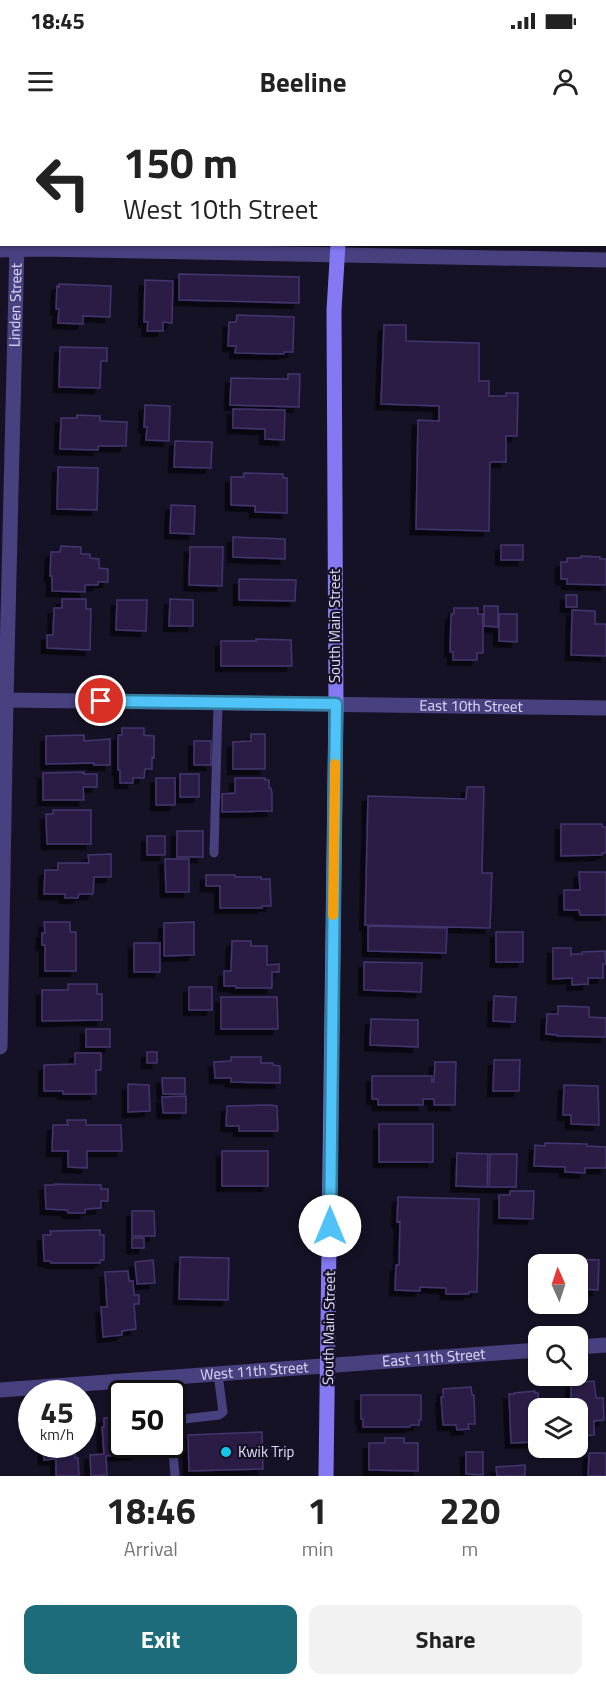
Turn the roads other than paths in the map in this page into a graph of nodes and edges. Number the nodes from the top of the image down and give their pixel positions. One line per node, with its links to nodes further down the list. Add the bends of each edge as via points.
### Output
1 (16, 247): 2 (street); 3 (street); 5 (street, Linden Street)
2 (338, 249): 4 (street); 7 (main road, South Main Street, via 334,310)
3 (0, 250)
4 (606, 260)
5 (6, 700): 6 (street, East 10th Street); 10 (street, Linden Street)
6 (218, 703): 7 (street, East 10th Street); 9 (lane)
7 (336, 704): 8 (street, East 10th Street); 15 (main road, South Main Street)
8 (606, 708)
9 (214, 853)
10 (1, 903): 11 (street, Linden Street)
11 (0, 1047)
12 (606, 1345): 13 (street)
13 (588, 1346)
14 (528, 1351): 15 (street, East 11th Street)
15 (328, 1365): 16 (street, West 11th Street); 21 (main road, South Main Street)
16 (218, 1374): 17 (street, West 11th Street); 18 (lane, via 223,1412)
17 (0, 1390)
18 (186, 1419)
19 (174, 1458): 20 (lane)
20 (175, 1476)
21 (326, 1476)

